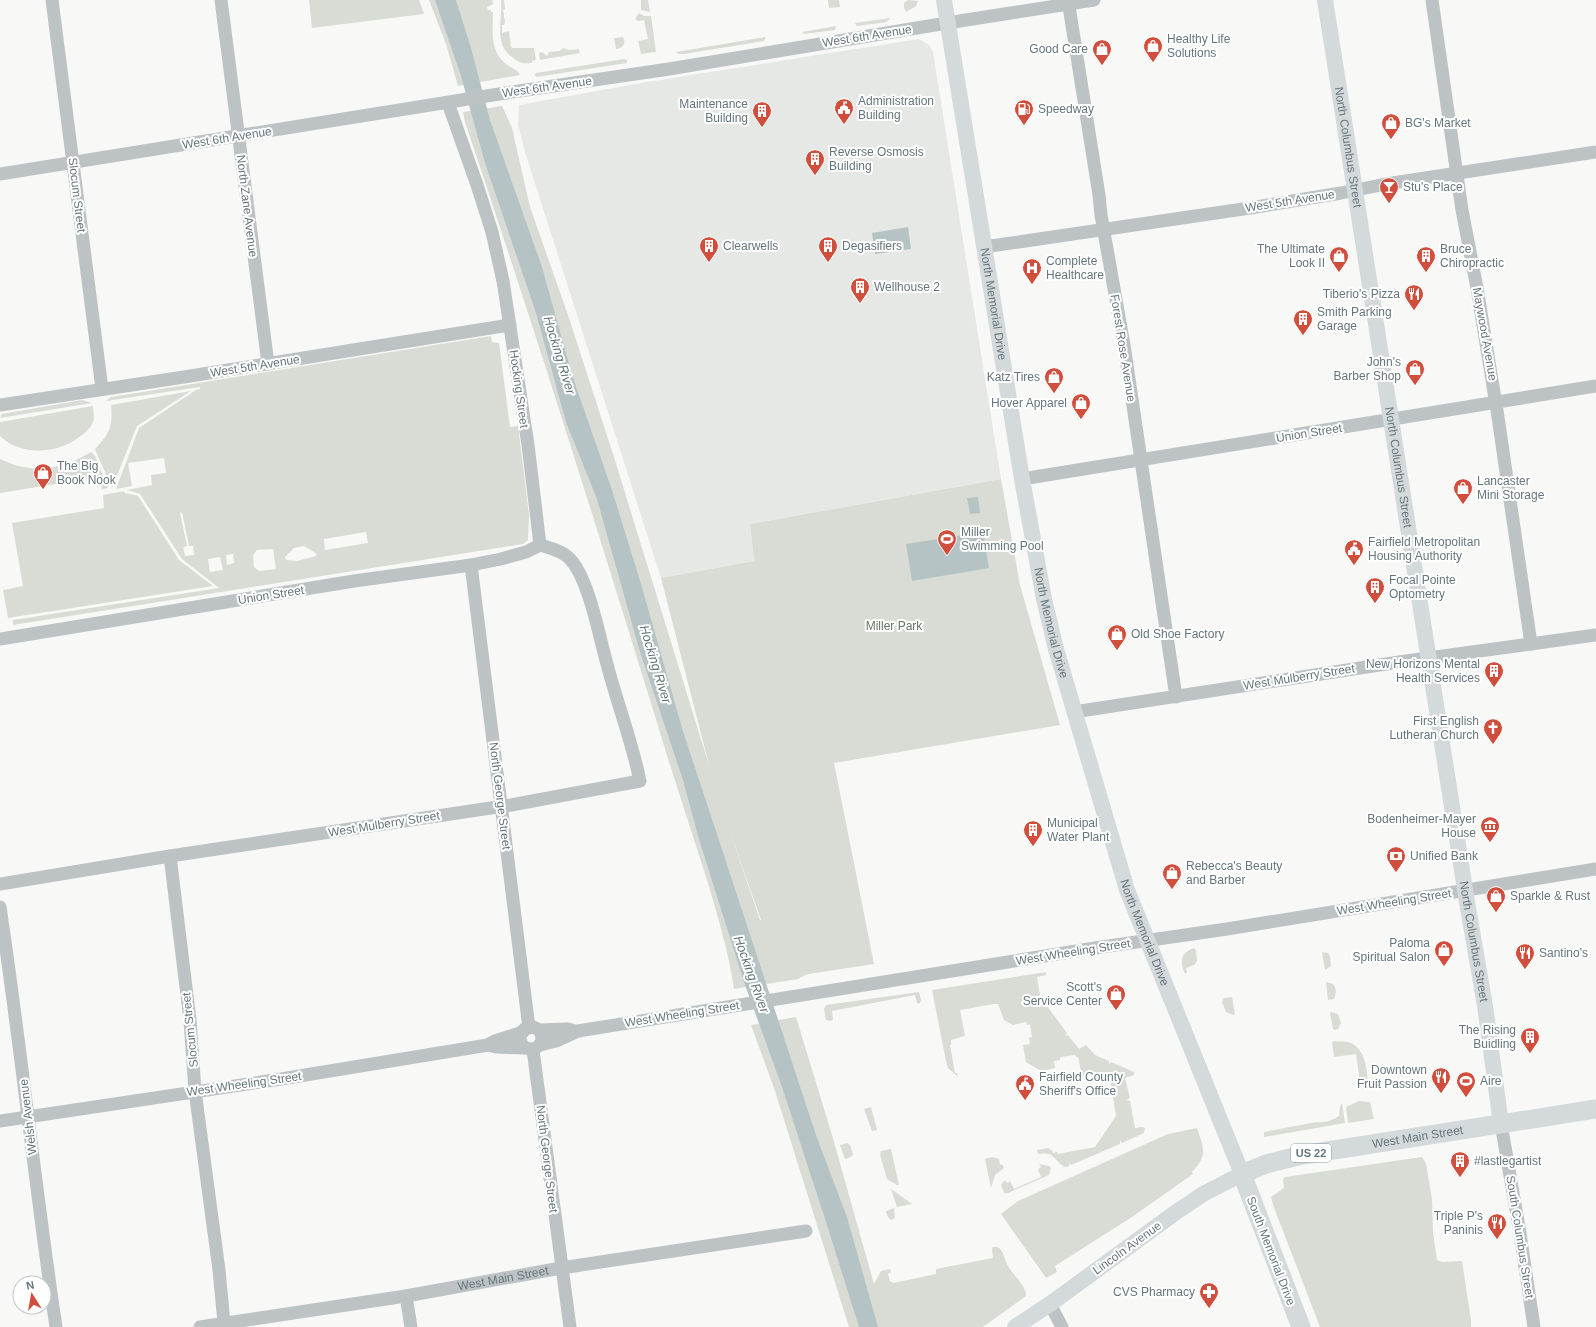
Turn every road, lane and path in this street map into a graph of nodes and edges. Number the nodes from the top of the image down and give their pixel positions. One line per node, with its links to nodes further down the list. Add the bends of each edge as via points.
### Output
1 (52, 0): 12 (street, Slocum Street)
2 (221, 0): 10 (street, North Zane Avenue)
3 (944, 0): 8 (main road, North Memorial Drive)
4 (1094, 0): 7 (street, West 6th Avenue)
5 (1325, 0): 15 (main road, North Columbus Street)
6 (1432, 0): 14 (street, Maywood Avenue)
7 (1068, 2): 8 (street, West 6th Avenue); 16 (street, Forest Rose Avenue)
8 (948, 23): 9 (street, West 6th Avenue); 17 (main road, North Memorial Drive)
9 (451, 102): 10 (street, West 6th Avenue); 18 (street, Hocking Street, via 492,232)
10 (238, 136): 12 (street, West 6th Avenue); 19 (street, North Zane Avenue)
11 (1596, 152): 14 (street, West 5th Avenue)
12 (73, 162): 13 (street, West 6th Avenue); 21 (street, Slocum Street)
13 (0, 174)
14 (1457, 174): 15 (street, West 5th Avenue); 22 (street, Maywood Avenue)
15 (1356, 190): 16 (street, West 5th Avenue); 24 (main road, North Columbus Street)
16 (1103, 229): 17 (street, West 5th Avenue); 25 (street, Forest Rose Avenue)
17 (984, 248): 26 (main road, North Memorial Drive)
18 (510, 325): 19 (street, West 5th Avenue); 27 (street, Hocking Street)
19 (268, 364): 21 (street, West 5th Avenue)
20 (1596, 386): 22 (street, Union Street)
21 (102, 389): 23 (street, West 5th Avenue)
22 (1496, 401): 24 (street, Union Street); 31 (street, Maywood Avenue)
23 (0, 404)
24 (1391, 418): 25 (street, Union Street); 32 (main road, North Columbus Street)
25 (1141, 460): 26 (street, Union Street); 33 (street, Forest Rose Avenue)
26 (1022, 479): 34 (main road, North Memorial Drive, via 1044,599)
27 (540, 545): 28 (street, Union Street, via 502,559); 35 (street, West Mulberry Street, via 570,558 582,578 640,781)
28 (471, 565): 30 (street, Union Street, via 354,581); 35 (street, North George Street)
29 (1596, 635): 31 (street, West Mulberry Street)
30 (0, 639)
31 (1532, 644): 32 (street, West Mulberry Street)
32 (1429, 658): 33 (street, West Mulberry Street); 39 (main road, North Columbus Street)
33 (1176, 697): 34 (street, West Mulberry Street)
34 (1074, 712): 41 (main road, North Memorial Drive, via 1127,890)
35 (502, 806): 36 (street, West Mulberry Street); 42 (street, North George Street)
36 (170, 856): 38 (street, West Mulberry Street); 46 (street, Slocum Street, via 190,1020)
37 (1596, 869): 39 (street, West Wheeling Street)
38 (0, 884)
39 (1465, 891): 41 (street, West Wheeling Street); 50 (main road, North Columbus Street, via 1485,1006)
40 (0, 907): 48 (street, Welsh Avenue)
41 (1148, 940): 43 (street, West Wheeling Street); 51 (main road, North Memorial Drive)
42 (530, 1030): 43 (street, West Wheeling Street); 44 (street, West Wheeling Street); 45 (street, via 543,1039); 45 (street, via 520,1039 523,1046)
43 (575, 1031): 45 (street, West Wheeling Street, via 563,1039)
44 (488, 1045): 45 (street, West Wheeling Street); 46 (street, West Wheeling Street)
45 (533, 1048): 53 (street, North George Street)
46 (195, 1091): 48 (street, West Wheeling Street); 56 (street, Slocum Street)
47 (1596, 1109): 50 (highway, West Main Street / US 22)
48 (27, 1117): 49 (street, West Wheeling Street); 57 (street, Welsh Avenue)
49 (0, 1121)
50 (1501, 1124): 51 (highway, West Main Street / US 22, via 1296,1156); 64 (street, South Columbus Street)
51 (1242, 1174): 55 (main road, Lincoln Avenue / US 22, via 1180,1209); 63 (highway, South Memorial Drive)
52 (806, 1231): 53 (street, West Main Street)
53 (561, 1268): 54 (street, West Main Street); 60 (street, North George Street)
54 (406, 1296): 56 (street, West Main Street); 59 (street)
55 (1050, 1304): 61 (main road, Lincoln Avenue / US 22); 62 (street)
56 (224, 1323): 58 (street, West Main Street)
57 (56, 1327)
58 (200, 1327)
59 (411, 1327)
60 (570, 1327)
61 (1015, 1327)
62 (1062, 1327)
63 (1301, 1327)
64 (1534, 1327)

